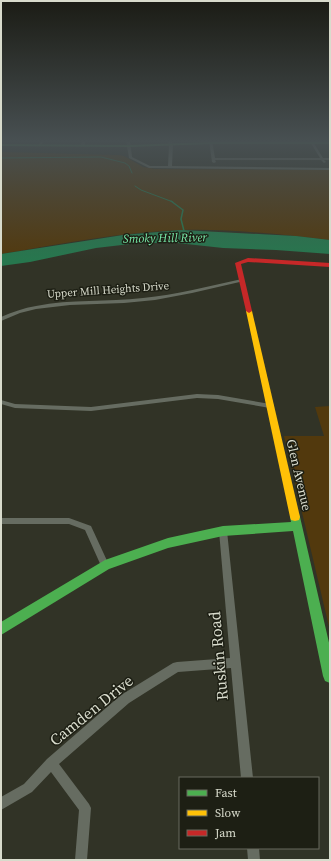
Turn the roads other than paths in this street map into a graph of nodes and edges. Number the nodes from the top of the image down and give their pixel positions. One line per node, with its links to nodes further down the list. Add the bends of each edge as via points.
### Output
1 (330, 265): 2 (street, Glen Avenue, via 248,260 238,263)
2 (242, 280): 3 (street, Upper Mill Heights Drive, via 141,300 48,304 12,313); 5 (street, Glen Avenue)
3 (1, 319)
4 (1, 402): 5 (street, via 15,406 91,409 197,396)
5 (270, 406): 7 (street, Glen Avenue)
6 (1, 521): 9 (street, via 69,522 88,528)
7 (297, 526): 8 (street); 12 (street, Glen Avenue)
8 (223, 531): 9 (street, via 168,543); 11 (street, Ruskin Road)
9 (105, 565): 10 (street)
10 (1, 629)
11 (236, 663): 13 (street, Camden Drive, via 177,667 125,699); 14 (street, Ruskin Road)
12 (330, 676)
13 (51, 763): 15 (street, Camden Drive, via 28,788); 17 (street, via 85,808)
14 (246, 777)
15 (1, 804)
16 (253, 849): 18 (street)
17 (81, 860)
18 (254, 860)

